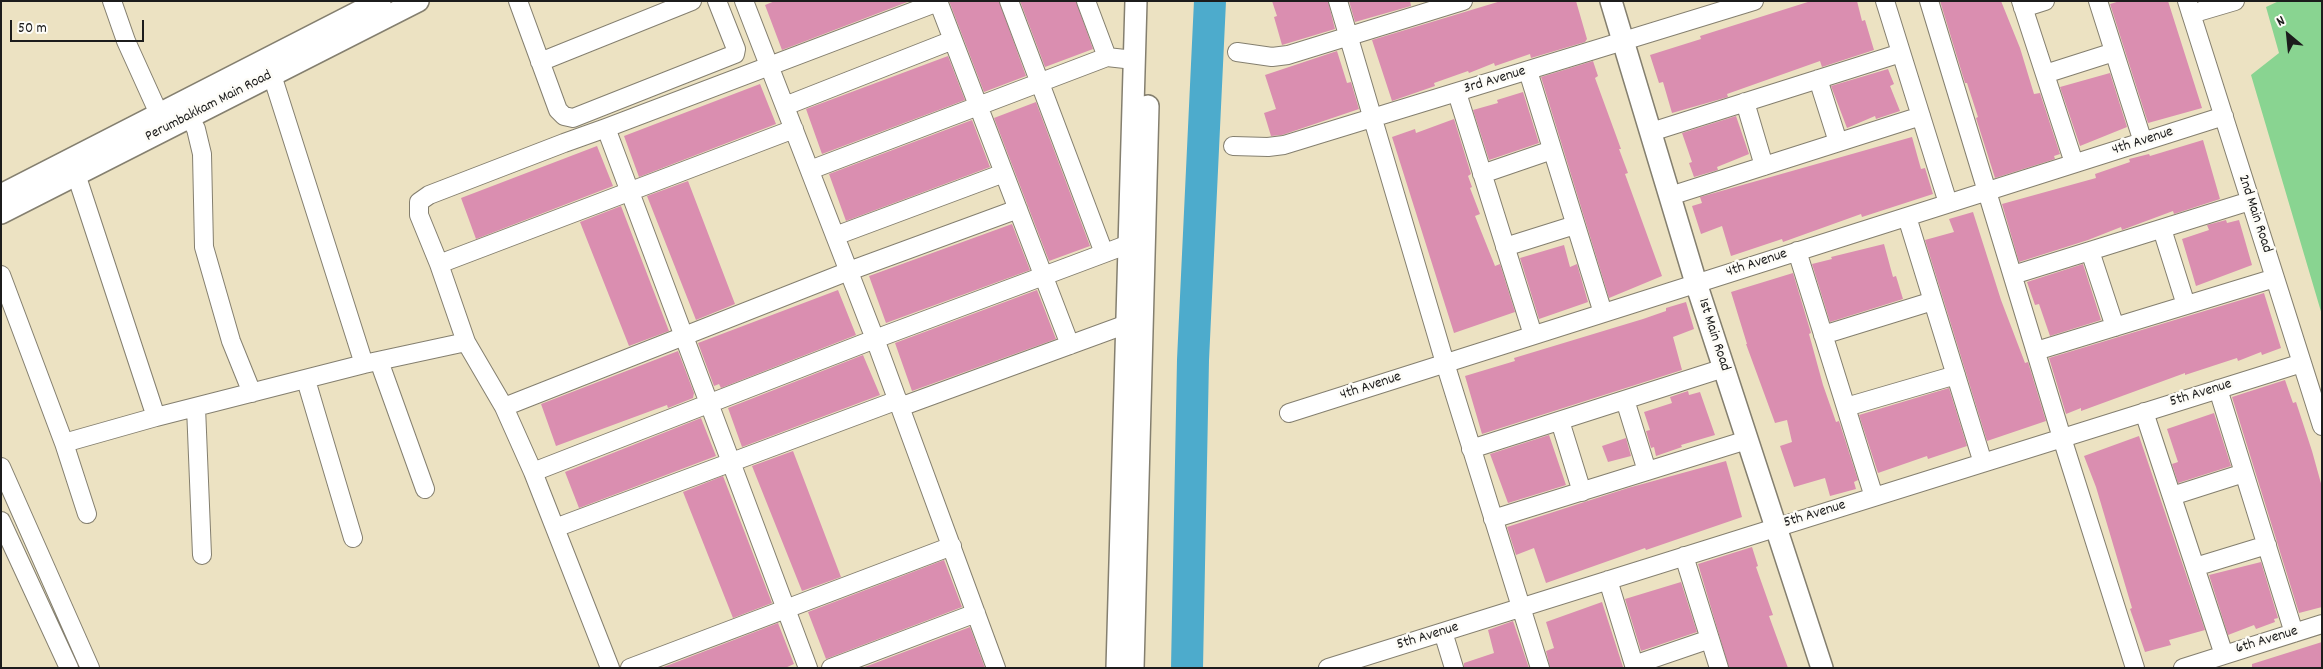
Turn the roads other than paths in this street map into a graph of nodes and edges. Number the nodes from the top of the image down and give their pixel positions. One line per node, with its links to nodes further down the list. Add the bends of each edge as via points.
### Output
1 (112, 1): 48 (street)
2 (380, 1): 48 (street, Perumbakkam Main Road)
3 (418, 1): 37 (street, Perumbakkam Main Road)
4 (692, 1): 33 (street)
5 (717, 1): 33 (street, via 736,49 735,54 573,118 558,110)
6 (744, 1): 34 (street)
7 (1009, 1): 39 (street)
8 (1086, 1): 31 (street)
9 (1136, 1): 32 (street)
10 (1150, 1): 161 (street)
11 (1338, 1): 25 (street)
12 (1463, 1): 23 (street)
13 (1611, 1): 27 (street, 1st Main Road)
14 (1754, 1): 27 (street, 3rd Avenue)
15 (1885, 1): 30 (street)
16 (1929, 1): 63 (street)
17 (2045, 1): 22 (street)
18 (2098, 1): 29 (street)
19 (2235, 1): 24 (street)
20 (521, 2): 33 (street)
21 (938, 2): 26 (street); 34 (street)
22 (2022, 5): 36 (street)
23 (1419, 8): 25 (street)
24 (2189, 8): 46 (street, 2nd Main Road)
25 (1348, 38): 28 (street, via 1272,58); 47 (street)
26 (953, 40): 42 (street); 43 (street)
27 (1624, 41): 35 (street, 3rd Avenue); 51 (street, 1st Main Road)
28 (1237, 52)
29 (2114, 52): 36 (street); 53 (street)
30 (1901, 53): 38 (street); 45 (street)
31 (1107, 57): 32 (street); 39 (street)
32 (1134, 60): 74 (street)
33 (540, 62)
34 (769, 66): 42 (street); 49 (street)
35 (1528, 71): 40 (street, 3rd Avenue); 55 (street)
36 (2045, 74): 56 (street)
37 (272, 75): 44 (street, Perumbakkam Main Road); 98 (street)
38 (1818, 79): 41 (street); 52 (street)
39 (1041, 82): 43 (street); 78 (street)
40 (1457, 93): 47 (street, 3rd Avenue); 61 (street)
41 (1745, 102): 51 (street); 57 (street)
42 (785, 106): 50 (street)
43 (978, 106): 58 (street); 59 (street)
44 (189, 116): 48 (street, Perumbakkam Main Road); 105 (street, via 202,154 204,248 231,341)
45 (1921, 116): 52 (street); 67 (street)
46 (2224, 116): 53 (street, 4th Avenue); 66 (street, 2nd Main Road)
47 (1372, 119): 54 (street, 3rd Avenue, via 1284,145); 99 (street)
48 (162, 122): 60 (street, Perumbakkam Main Road); 64 (street, Perumbakkam Main Road)
49 (606, 128): 62 (street); 79 (street, via 418,202 419,215)
50 (794, 129): 58 (street); 62 (street)
51 (1651, 132): 65 (street, 1st Main Road)
52 (1838, 142): 57 (street)
53 (2143, 142): 56 (street, 4th Avenue)
54 (1233, 146)
55 (1552, 150): 61 (street); 71 (street)
56 (2074, 163): 63 (street, 4th Avenue)
57 (1764, 166): 65 (street)
58 (810, 170): 73 (street)
59 (1004, 173): 68 (street); 73 (street)
60 (76, 174): 69 (street, Perumbakkam Main Road); 114 (street)
61 (1482, 174): 75 (street)
62 (629, 191): 79 (street); 93 (street)
63 (1988, 191): 67 (street, 4th Avenue); 82 (street)
64 (1, 195)
65 (1670, 196): 85 (street, 1st Main Road)
66 (2250, 201): 72 (street); 84 (street, 2nd Main Road)
67 (1948, 203): 70 (street, 4th Avenue)
68 (1018, 209): 80 (street); 83 (street)
69 (1, 213)
70 (1907, 217): 76 (street, 4th Avenue); 86 (street)
71 (1575, 225): 75 (street); 88 (street)
72 (2162, 229): 77 (street); 87 (street)
73 (835, 236): 80 (street)
74 (1129, 244): 78 (street); 89 (street)
75 (1505, 247): 91 (street)
76 (1797, 251): 85 (street, 4th Avenue); 92 (street)
77 (2090, 251): 82 (street); 90 (street)
78 (1104, 253): 83 (street)
79 (439, 264): 95 (street)
80 (849, 272): 93 (street); 94 (street)
81 (1, 275): 119 (street)
82 (2013, 275): 97 (street)
83 (1044, 276): 94 (street); 96 (street)
84 (2275, 278): 87 (street); 100 (street, 2nd Main Road)
85 (1696, 283): 88 (street, 4th Avenue); 101 (street, 1st Main Road)
86 (1933, 301): 92 (street); 102 (street)
87 (2186, 305): 90 (street)
88 (1603, 313): 91 (street, 4th Avenue)
89 (1127, 324): 96 (street); 160 (street)
90 (2115, 327): 97 (street)
91 (1533, 335): 99 (street, 4th Avenue)
92 (1823, 335): 111 (street)
93 (684, 337): 107 (street); 110 (street)
94 (875, 339): 107 (street); 108 (street)
95 (466, 342): 98 (street); 110 (street)
96 (1070, 345): 108 (street)
97 (2036, 351): 117 (street)
98 (372, 362): 103 (street); 127 (street)
99 (1445, 363): 113 (street, 4th Avenue); 120 (street)
100 (2302, 363): 104 (street, 5th Avenue); 116 (street, 2nd Main Road)
101 (1724, 368): 106 (street); 118 (street, 1st Main Road)
102 (1956, 375): 111 (street); 122 (street)
103 (306, 380): 105 (street); 136 (street)
104 (2218, 389): 112 (street, 5th Avenue); 126 (street)
105 (252, 394): 109 (street)
106 (1625, 400): 115 (street); 124 (street)
107 (708, 402): 121 (street); 125 (street)
108 (899, 403): 121 (street); 138 (street)
109 (196, 407): 114 (street); 139 (street)
110 (504, 407): 125 (street)
111 (1846, 407): 130 (street)
112 (2144, 412): 117 (street, 5th Avenue); 129 (street)
113 (1290, 413)
114 (156, 416): 119 (street)
115 (1560, 421): 120 (street); 128 (street)
116 (2322, 426)
117 (2062, 438): 122 (street, 5th Avenue); 167 (street)
118 (1747, 440): 124 (street); 134 (street, 1st Main Road)
119 (64, 443): 131 (street)
120 (1471, 449): 132 (street)
121 (731, 462): 135 (street); 144 (street)
122 (1983, 463): 130 (street, 5th Avenue)
123 (1, 467): 154 (street)
124 (1646, 471): 128 (street)
125 (532, 472): 135 (street)
126 (2244, 473): 129 (street); 137 (street)
127 (425, 489)
128 (1582, 492): 132 (street)
129 (2172, 496): 141 (street)
130 (1874, 497): 134 (street, 5th Avenue)
131 (87, 514)
132 (1493, 519): 143 (street)
133 (1, 521): 153 (street)
134 (1776, 527): 140 (street, 5th Avenue); 166 (street, 1st Main Road)
135 (555, 528): 155 (street)
136 (353, 538)
137 (2267, 545): 141 (street); 148 (street)
138 (952, 546): 144 (street); 145 (street)
139 (202, 555)
140 (1684, 556): 142 (street, 5th Avenue); 149 (street)
141 (2195, 567): 150 (street)
142 (1608, 580): 143 (street, 5th Avenue); 152 (street)
143 (1521, 608): 147 (street, 5th Avenue); 164 (street)
144 (786, 609): 156 (street); 157 (street)
145 (976, 613): 158 (street); 159 (street)
146 (2322, 624): 148 (street, 6th Avenue)
147 (1443, 632): 151 (street, 5th Avenue); 163 (street)
148 (2294, 633): 150 (street, 6th Avenue)
149 (1710, 639): 152 (street); 165 (street)
150 (2224, 655): 168 (street, 6th Avenue)
151 (1376, 661): 162 (street, 5th Avenue)
152 (1635, 666)
153 (69, 668)
154 (90, 668)
155 (610, 668)
156 (630, 668)
157 (808, 668)
158 (832, 668)
159 (996, 668)
160 (1117, 668)
161 (1133, 668)
162 (1328, 668)
163 (1454, 668)
164 (1540, 668)
165 (1719, 668)
166 (1822, 668)
167 (2135, 668)
168 (2183, 668)

